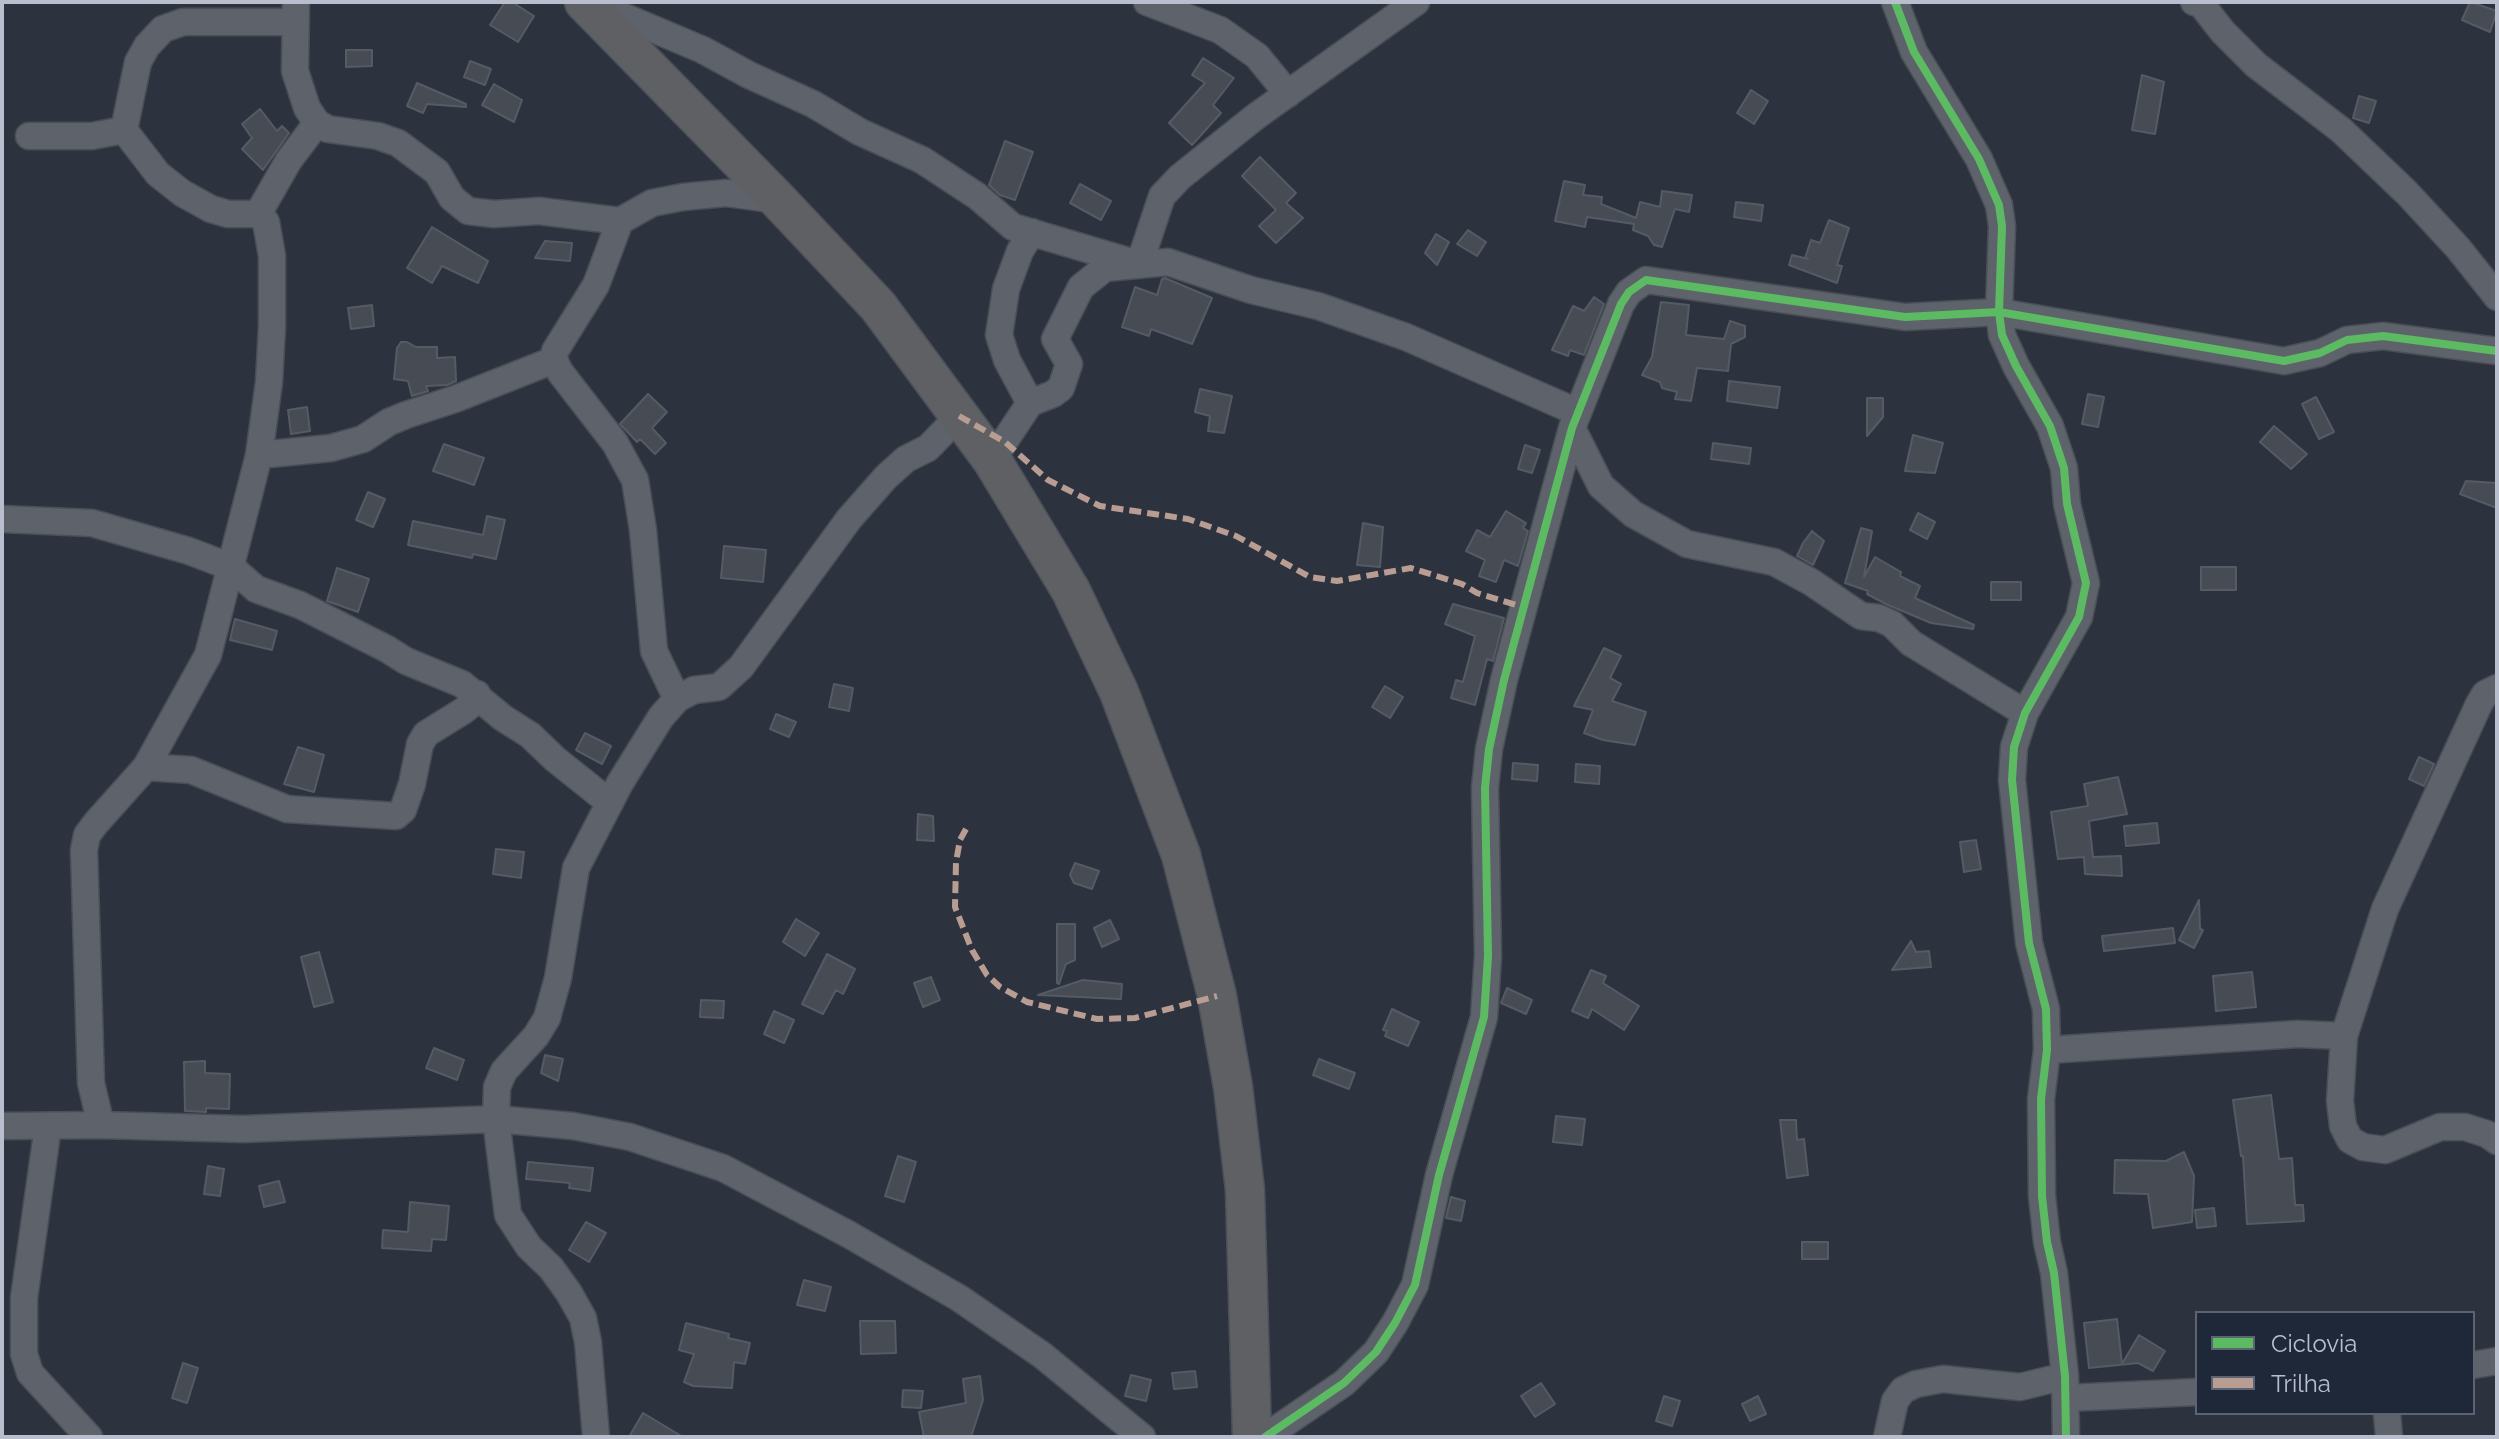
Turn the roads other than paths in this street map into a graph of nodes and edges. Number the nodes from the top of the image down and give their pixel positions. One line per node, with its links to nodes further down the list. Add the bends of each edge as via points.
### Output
1 (586, 2): 11 (highway); 14 (street, via 703,50 922,160 1013,227)
2 (1147, 2): 7 (street, via 1220,30 1257,56)
3 (1416, 2): 7 (street)
4 (1895, 2): 17 (street, via 1914,52 1972,148 1999,205)
5 (2194, 2): 16 (street, via 2256,65 2341,130 2407,193)
6 (295, 12): 8 (street, via 295,71); 9 (street, via 183,22 163,29 138,62)
7 (1288, 94): 15 (street, via 1162,196)
8 (317, 123): 12 (street); 13 (street, via 398,143 437,172 452,198 468,211 539,211)
9 (124, 130): 10 (street); 12 (street, via 158,174 182,193 228,214)
10 (29, 136)
11 (778, 200): 13 (street, via 726,193 683,197 652,203); 21 (highway, via 878,306)
12 (258, 214): 23 (street, via 266,222 272,256 271,362)
13 (620, 221): 19 (street, via 596,285)
14 (1032, 232): 15 (street); 20 (street, via 1006,289 999,335)
15 (1139, 265): 20 (street, via 1105,268 1081,287 1055,339 1069,364 1061,388); 22 (street, via 1168,262 1406,337)
16 (2497, 297)
17 (1999, 312): 18 (street, via 2284,361 2347,340 2383,336); 22 (street, via 1905,317 1646,280 1621,304); 30 (street, via 2002,335 2050,426 2064,468 2086,583 2079,617)
18 (2497, 351)
19 (554, 360): 23 (street, via 389,422 363,439 331,448); 29 (street, via 626,458 635,480 654,651)
20 (1030, 403): 24 (street)
21 (959, 416): 24 (highway); 29 (street, via 928,448 886,477 858,508 741,667 719,687)
22 (1574, 420): 30 (street, via 1601,486 1633,514 1687,544 1774,562 1861,616 1892,624 1911,643); 49 (street, via 1489,749 1484,1017 1439,1175 1415,1285 1376,1352 1344,1383)
23 (259, 455): 26 (street)
24 (992, 460): 48 (highway, via 1071,591 1119,692 1181,855 1217,996 1245,1190)
25 (2, 519): 26 (street, via 92,523)
26 (231, 567): 28 (street, via 256,589 317,613); 31 (street, via 208,655)
27 (2497, 688): 33 (street, via 2479,704 2385,909)
28 (477, 694): 31 (street, via 463,711 426,734 403,810 396,816 287,809 191,770); 32 (street)
29 (677, 699): 32 (street)
30 (2025, 713): 34 (street, via 2014,747 2012,780 2029,943 2046,1009)
31 (146, 767): 36 (street, via 87,835 84,850 91,1083)
32 (610, 803): 35 (street, via 576,868 547,1018 504,1071 497,1087)
33 (2344, 1036): 34 (street, via 2298,1034); 39 (street, via 2340,1101 2350,1140 2385,1150 2440,1127 2465,1127)
34 (2047, 1050): 42 (street, via 2041,1099 2042,1196)
35 (496, 1119): 36 (street, via 243,1129); 46 (street, via 508,1215 583,1318); 47 (street, via 630,1137 723,1168 959,1298 1052,1363)
36 (101, 1125): 38 (street)
37 (2, 1126): 38 (street)
38 (48, 1126): 45 (street, via 24,1298 24,1354 30,1373)
39 (2497, 1141)
40 (2497, 1361): 41 (street)
41 (2475, 1365)
42 (2066, 1387): 43 (street); 50 (street, via 1943,1379 1916,1384 1895,1401); 51 (street)
43 (2195, 1392)
44 (2387, 1415): 52 (street)
45 (89, 1437)
46 (596, 1437)
47 (1142, 1437)
48 (1252, 1437)
49 (1265, 1437)
50 (1887, 1437)
51 (2066, 1437)
52 (2389, 1437)

